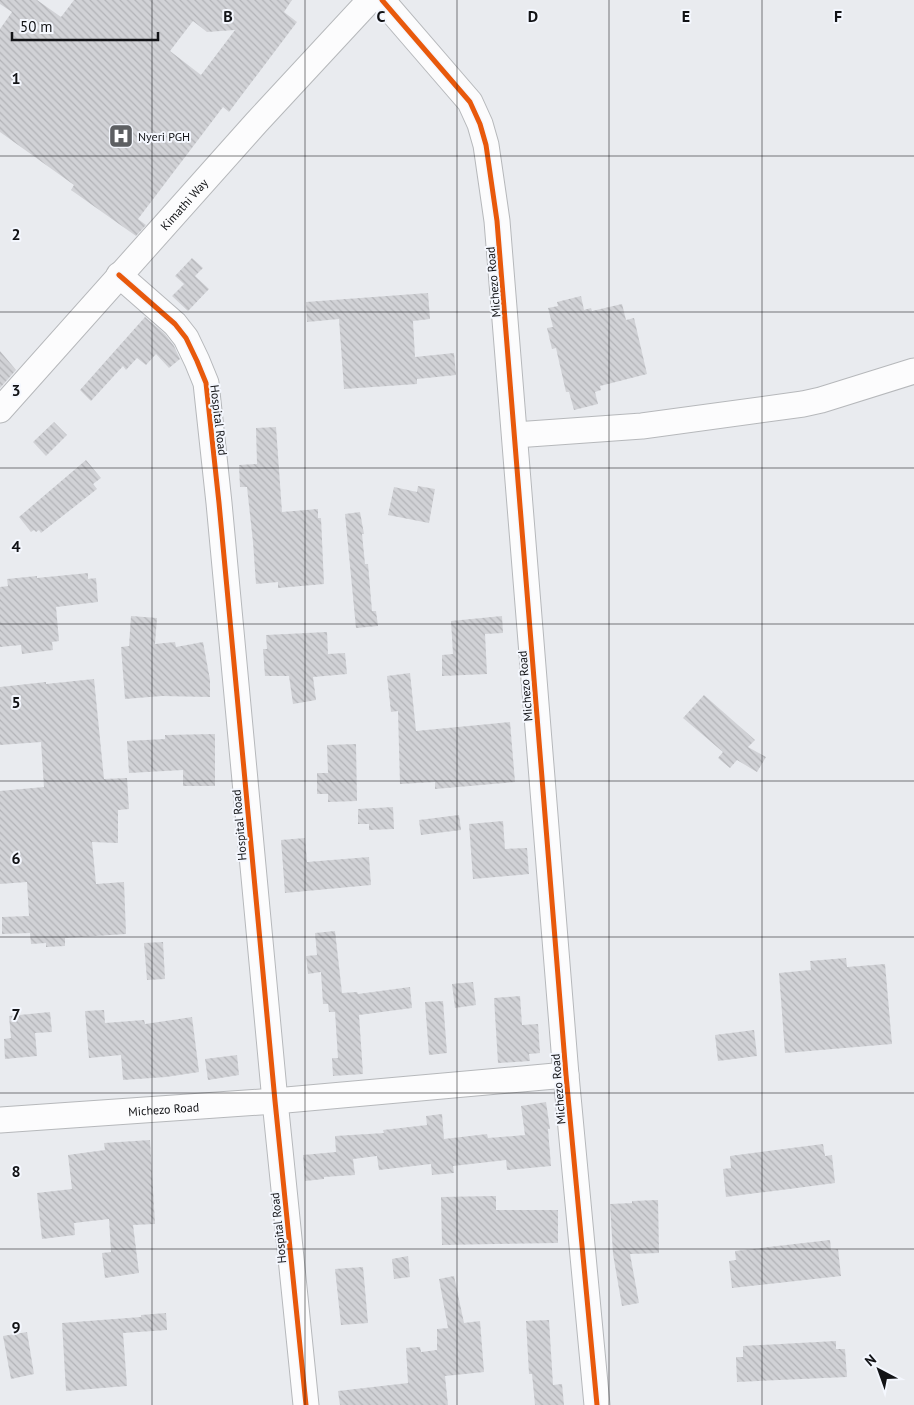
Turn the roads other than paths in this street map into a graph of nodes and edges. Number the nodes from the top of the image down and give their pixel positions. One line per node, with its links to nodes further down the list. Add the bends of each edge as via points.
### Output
1 (370, 0): 3 (street, Kimathi Way)
2 (382, 0): 6 (street, Michezo Road, via 470,102 480,124 498,220)
3 (119, 275): 5 (street, Kimathi Way); 8 (street, Hospital Road, via 186,338 206,383)
4 (914, 371): 6 (street, via 803,404 642,426)
5 (0, 410)
6 (515, 435): 7 (street, Michezo Road)
7 (566, 1075): 8 (street, Michezo Road); 11 (street, Michezo Road)
8 (275, 1101): 9 (street, Michezo Road); 10 (street, Hospital Road)
9 (0, 1120)
10 (306, 1405)
11 (597, 1405)

